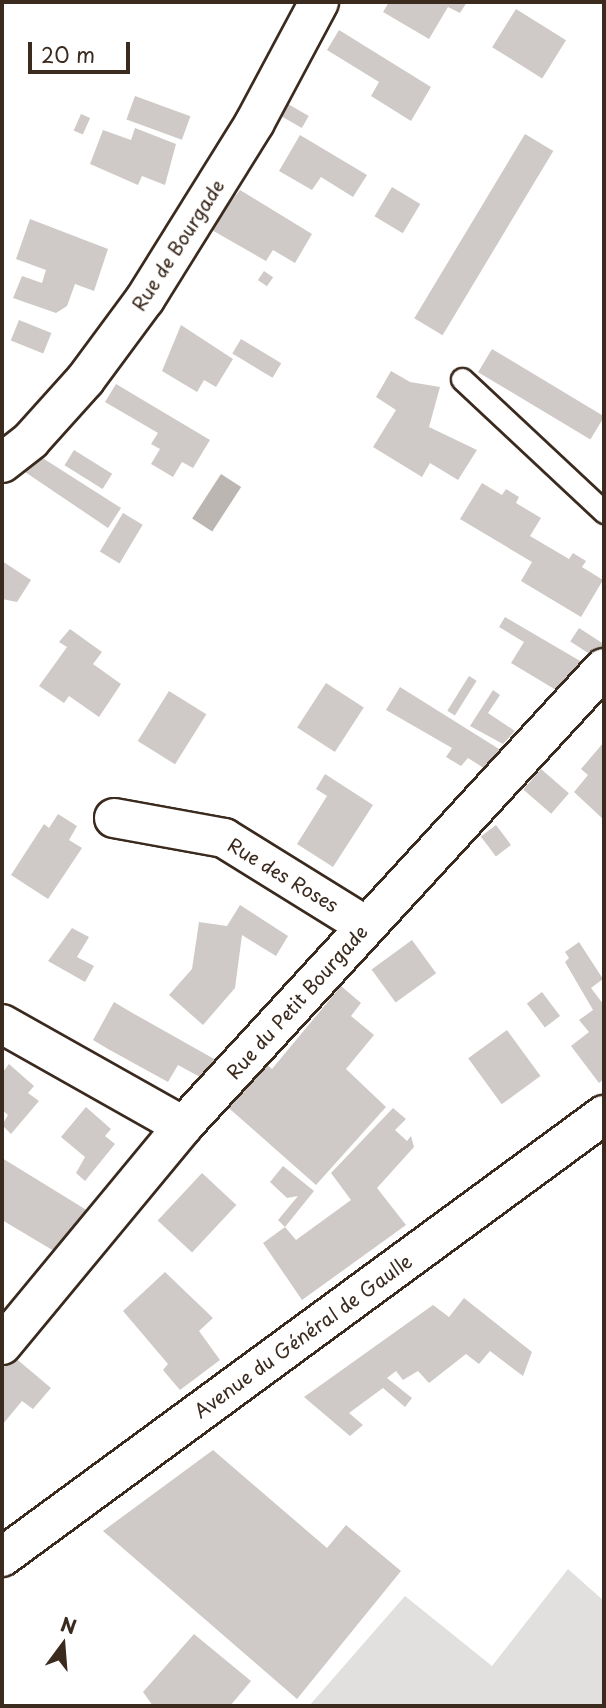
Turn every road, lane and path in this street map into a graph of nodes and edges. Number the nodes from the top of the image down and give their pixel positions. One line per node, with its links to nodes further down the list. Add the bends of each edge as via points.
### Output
1 (319, 2): 3 (street, Rue de Bourgade, via 256,122 145,299 85,380 32,440)
2 (462, 379): 4 (lane)
3 (2, 463)
4 (604, 512)
5 (604, 668): 7 (street, Rue du Petit Bourgade)
6 (114, 818): 7 (street, Rue des Roses, via 224,838)
7 (366, 926): 10 (street, Rue du Petit Bourgade)
8 (2, 1024): 10 (street)
9 (604, 1115): 12 (street, Avenue du Général de Gaulle)
10 (183, 1126): 11 (street, Rue du Petit Bourgade)
11 (2, 1345)
12 (2, 1557)

